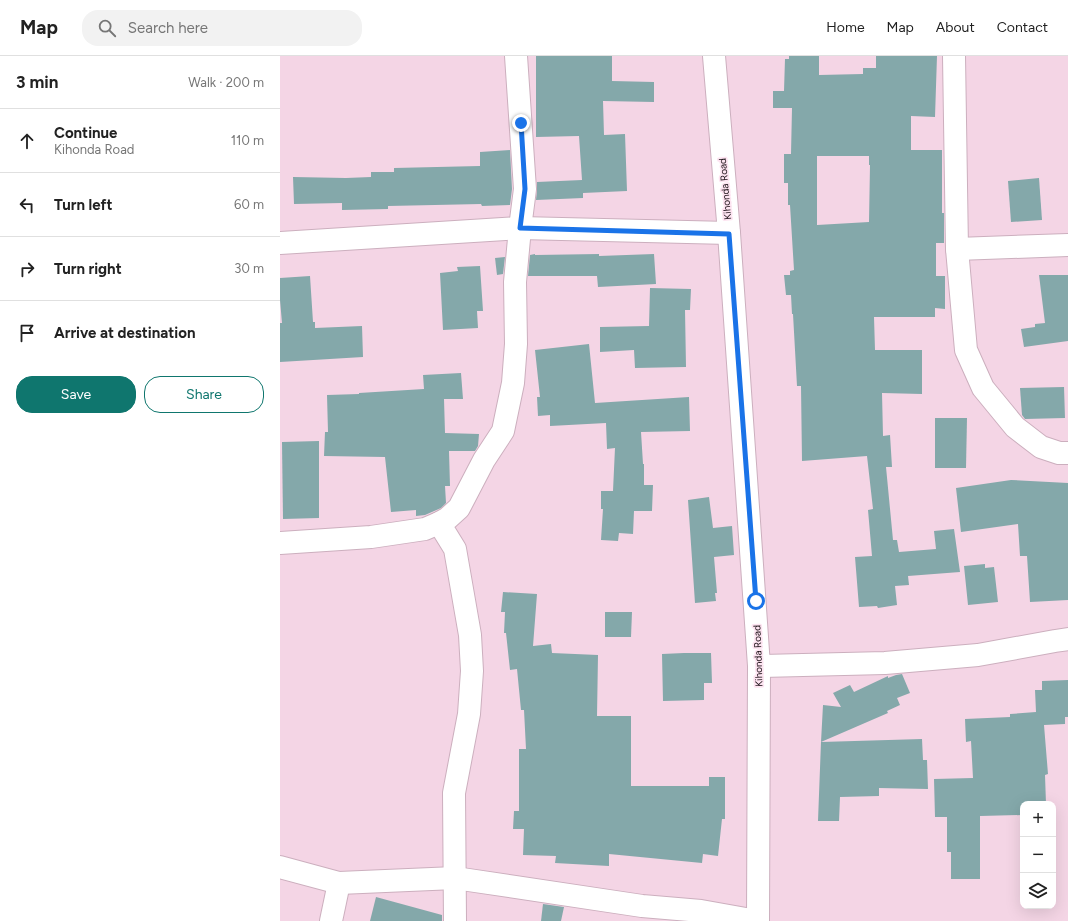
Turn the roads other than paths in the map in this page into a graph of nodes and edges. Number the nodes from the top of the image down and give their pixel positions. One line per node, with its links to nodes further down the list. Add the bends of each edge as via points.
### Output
1 (516, 56): 4 (street, via 525,189)
2 (714, 56): 5 (street, Kihonda Road)
3 (954, 56): 8 (street)
4 (520, 228): 5 (street); 6 (street); 10 (street, via 515,282 516,344 513,383 503,431 484,460 459,508)
5 (729, 234): 13 (street, Kihonda Road)
6 (280, 243)
7 (1068, 245): 8 (street)
8 (957, 249): 9 (street, via 966,350 983,388 1015,427 1041,447)
9 (1068, 454)
10 (439, 523): 11 (street, via 425,529 371,537); 15 (street, via 455,549 470,635 471,656 469,714 454,793)
11 (280, 543)
12 (1068, 639): 13 (street, via 970,656 885,663)
13 (759, 666): 19 (street, Kihonda Road)
14 (280, 868): 16 (street)
15 (455, 878): 16 (street); 18 (street); 19 (street)
16 (339, 883): 17 (street)
17 (331, 921)
18 (455, 921)
19 (758, 921)

